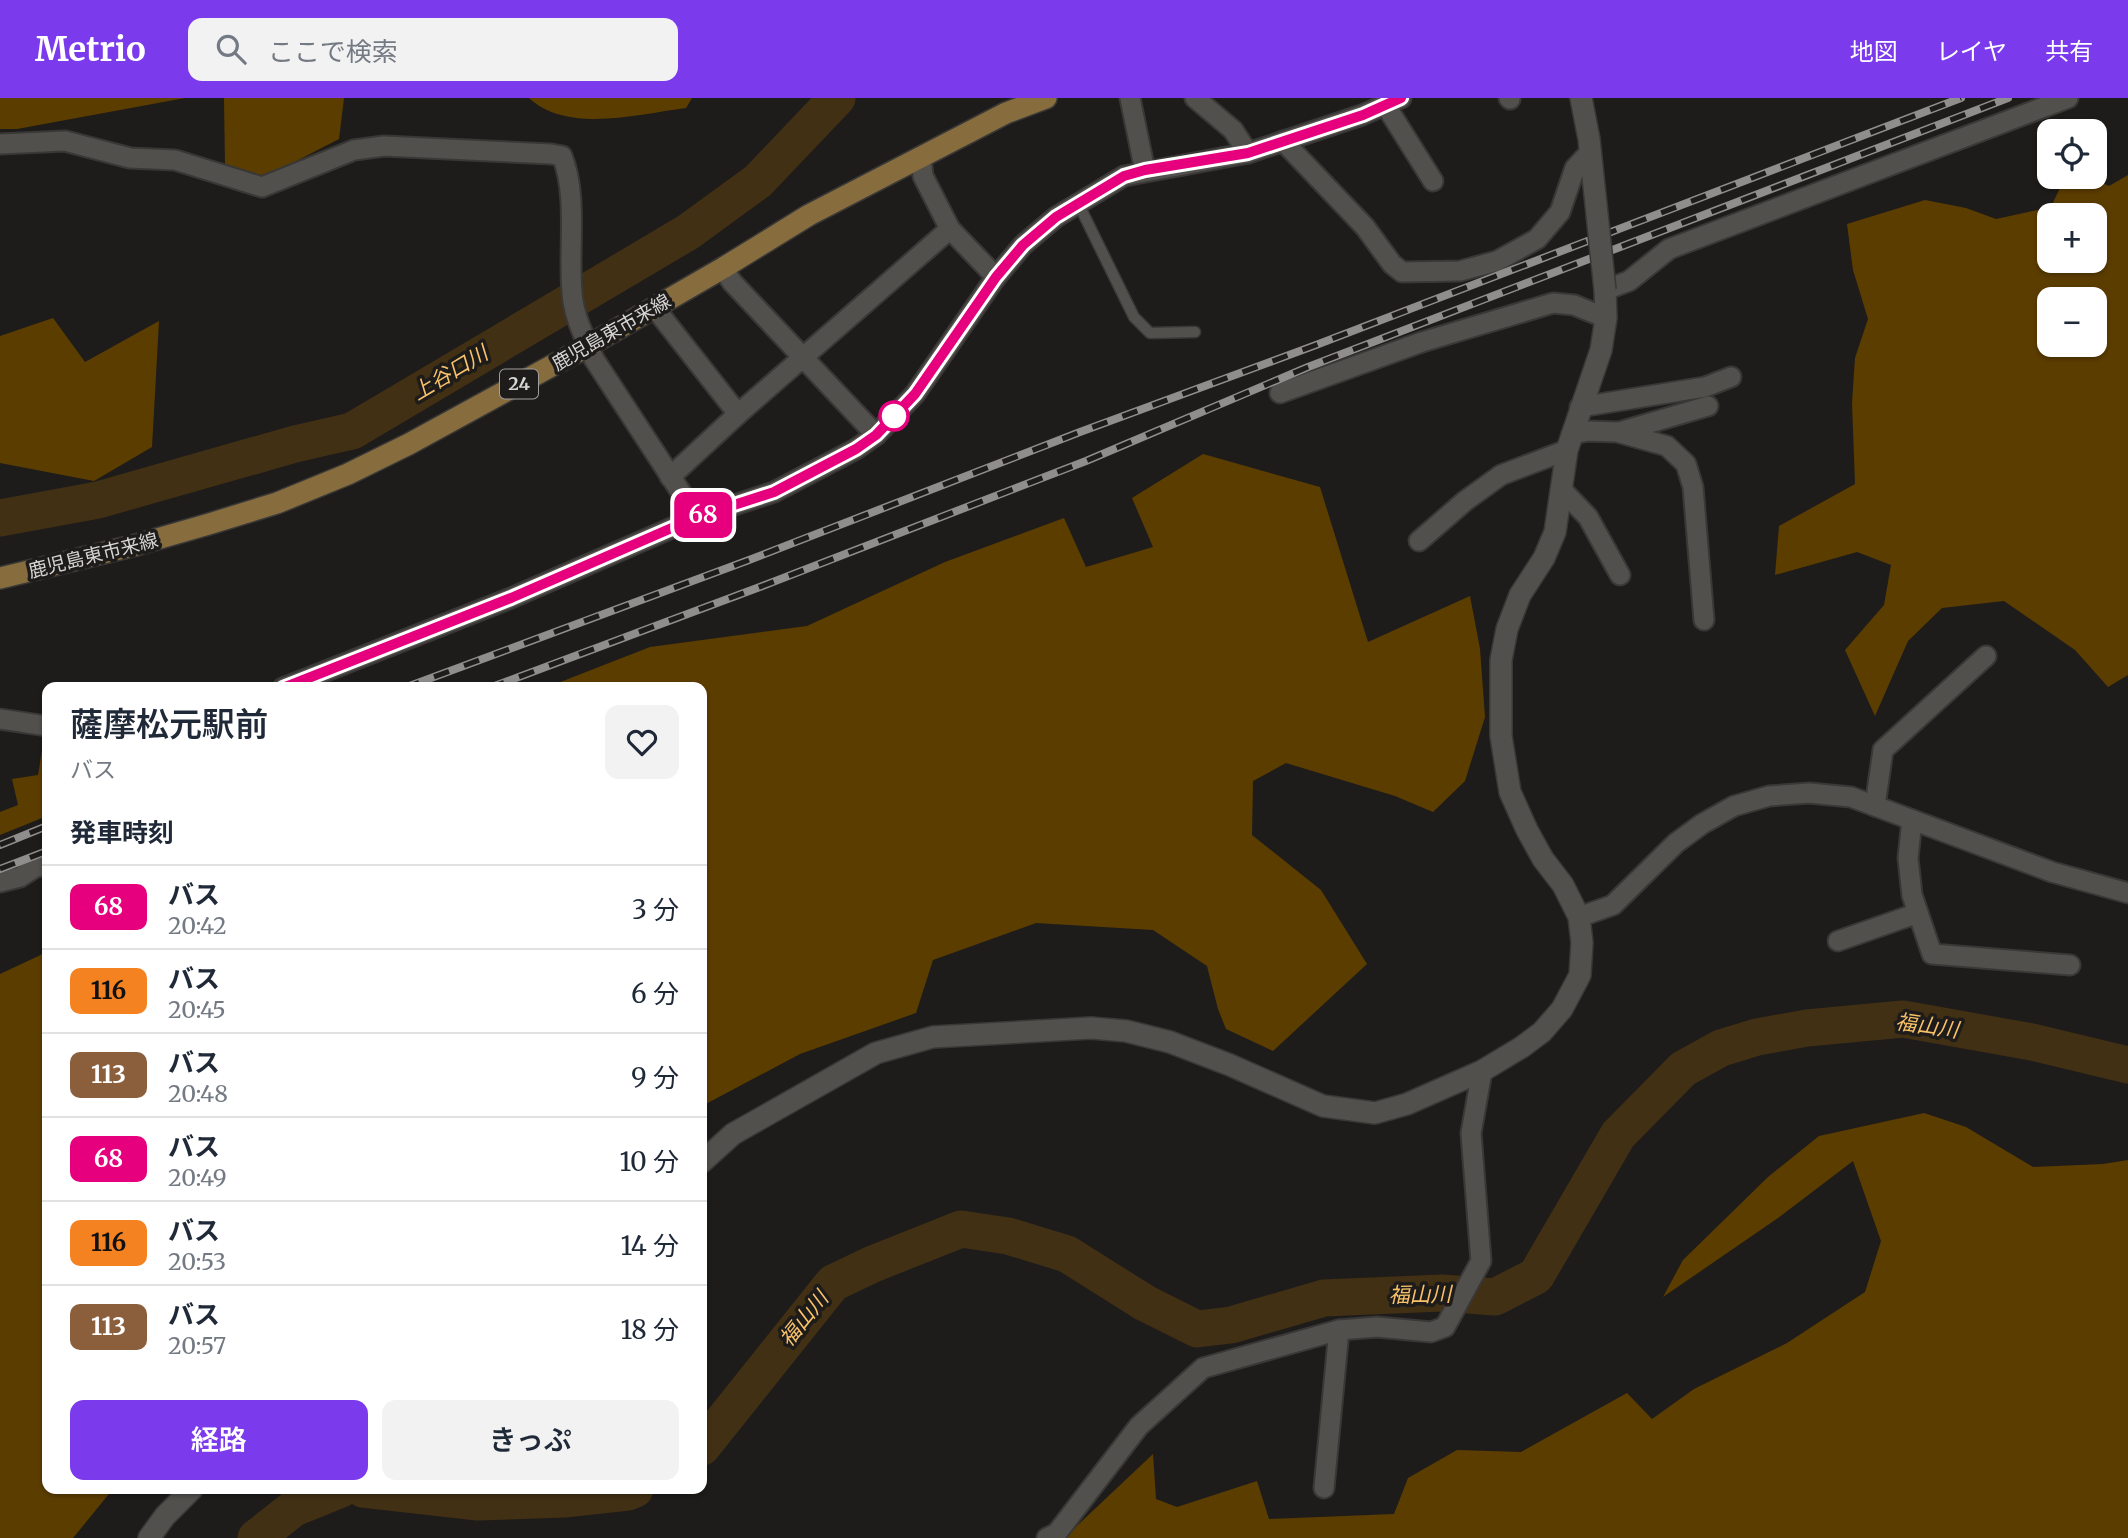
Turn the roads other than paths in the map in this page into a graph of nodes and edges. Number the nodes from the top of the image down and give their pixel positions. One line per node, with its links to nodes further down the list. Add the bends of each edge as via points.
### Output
1 (1046, 98): 11 (main road, 鹿児島東市来線 / 24, via 1006,113)
2 (1130, 98): 12 (street)
3 (1195, 98): 10 (street, via 1233,130)
4 (1581, 98): 9 (street)
5 (2068, 98): 18 (street, via 1669,248 1629,281)
6 (1394, 102): 7 (street); 13 (street)
7 (1283, 141): 9 (street, via 1366,227 1402,272 1460,271 1497,261 1537,239 1560,212 1575,168); 10 (street)
8 (0, 144): 22 (street, via 65,141 130,158 174,160 262,187 354,150 384,146 562,156 569,180 572,295)
9 (1590, 152): 18 (street, bridge)
10 (1248, 153): 12 (street)
11 (920, 158): 15 (street, via 923,176); 16 (main road, 鹿児島東市来線 / 24, via 810,215)
12 (1145, 170): 14 (street, via 1124,176)
13 (1433, 181)
14 (1078, 203): 17 (street, via 1023,245); 21 (lane, via 1134,317 1150,333)
15 (950, 229): 17 (street); 23 (street)
16 (723, 268): 19 (main road, 鹿児島東市来線 / 24); 23 (street)
17 (996, 277): 30 (street, via 915,394)
18 (1605, 290): 20 (street)
19 (654, 307): 22 (main road, 鹿児島東市来線 / 24); 28 (street)
20 (1606, 318): 25 (street, via 1574,305 1553,303 1422,342); 27 (street, via 1601,350)
21 (1195, 332)
22 (588, 346): 32 (street); 37 (main road, 鹿児島東市来線 / 24, via 409,444 277,503 136,545)
23 (802, 358): 28 (street); 30 (street)
24 (1731, 377): 27 (street, via 1705,387)
25 (1280, 393)
26 (1708, 406): 29 (street)
27 (1580, 407): 31 (street)
28 (738, 414): 32 (street)
29 (1617, 432): 31 (street, via 1588,430); 38 (street, via 1667,446 1686,464 1693,487)
30 (876, 435): 34 (street, via 774,492)
31 (1570, 442): 33 (street); 35 (street, via 1502,475)
32 (670, 477): 34 (street)
33 (1563, 491): 36 (street, via 1588,517); 49 (street, via 1555,532 1507,629 1499,691 1510,792 1516,809)
34 (697, 517): 40 (street, via 511,598)
35 (1419, 541)
36 (1620, 575)
37 (0, 578)
38 (1704, 620)
39 (1986, 656): 43 (street, via 1883,750)
40 (298, 682)
41 (0, 719): 42 (street)
42 (42, 725)
43 (1875, 806): 44 (street); 49 (street, via 1851,797 1808,793 1769,796 1734,806 1676,843 1613,905)
44 (1912, 820): 47 (street, via 2052,872); 48 (street, via 1908,858)
45 (42, 866): 46 (street)
46 (0, 882)
47 (2128, 893)
48 (1918, 913): 50 (street); 51 (street, via 1933,954)
49 (1579, 917): 52 (street, via 1580,975 1562,1009 1542,1032)
50 (1838, 941)
51 (2070, 965)
52 (1482, 1071): 53 (street, via 1375,1113 1323,1106 1170,1042 1126,1031 1091,1028 933,1037 876,1053 733,1134); 54 (street, via 1471,1133 1481,1261 1445,1327 1431,1332 1377,1327)
53 (707, 1158)
54 (1339, 1330): 55 (street); 58 (street, via 1203,1368 1139,1426 1057,1533)
55 (1324, 1488)
56 (187, 1494): 57 (street)
57 (149, 1538)
58 (1047, 1538)

